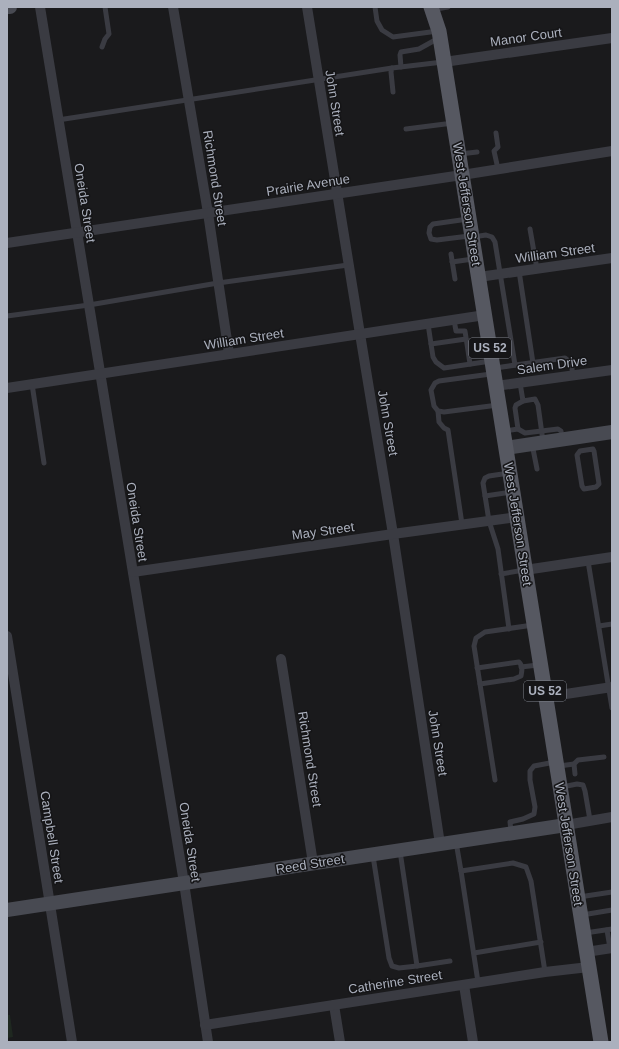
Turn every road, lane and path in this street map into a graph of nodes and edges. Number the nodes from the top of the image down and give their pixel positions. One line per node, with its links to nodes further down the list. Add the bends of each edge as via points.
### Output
1 (10, 7): 8 (street)
2 (40, 7): 18 (street, Oneida Street)
3 (105, 7): 11 (lane, via 109,34)
4 (173, 7): 17 (street, Richmond Street)
5 (307, 7): 15 (street, John Street)
6 (375, 7): 9 (lane, via 377,21 382,30 393,37)
7 (438, 7): 9 (main road, US 52)
8 (7, 8)
9 (440, 34): 12 (main road, West Jefferson Street / US 52); 13 (lane, via 419,49 401,52)
10 (612, 38): 12 (street, Manor Court)
11 (102, 47)
12 (444, 62): 13 (lane); 19 (main road, West Jefferson Street / US 52)
13 (401, 67): 14 (lane)
14 (392, 68): 15 (lane); 16 (lane, via 390,72)
15 (318, 80): 17 (lane); 27 (street, John Street)
16 (394, 92)
17 (189, 100): 18 (lane); 28 (street, Richmond Street)
18 (58, 120): 31 (street, Oneida Street)
19 (454, 123): 20 (lane); 24 (main road, West Jefferson Street / US 52)
20 (406, 129)
21 (496, 133): 25 (lane, via 498,147 494,151)
22 (612, 151): 25 (street, Prairie Avenue)
23 (477, 152): 24 (lane)
24 (459, 154): 26 (main road, West Jefferson Street / US 52)
25 (498, 169): 26 (street, Prairie Avenue)
26 (462, 175): 27 (street, Prairie Avenue); 29 (main road, West Jefferson Street / US 52)
27 (337, 194): 28 (street, Prairie Avenue); 38 (street, John Street)
28 (208, 213): 31 (street, Prairie Avenue); 44 (street, Richmond Street)
29 (469, 219): 32 (main road, West Jefferson Street / US 52); 32 (lane, via 433,224 429,233 432,239 437,240)
30 (530, 229): 39 (lane)
31 (77, 233): 33 (street, Prairie Avenue); 45 (street, Oneida Street)
32 (472, 236): 35 (main road, West Jefferson Street / US 52); 41 (lane, via 492,237)
33 (7, 243)
34 (451, 254): 37 (lane)
35 (476, 258): 37 (lane); 42 (main road, West Jefferson Street / US 52)
36 (612, 258): 39 (street, William Street)
37 (452, 262): 43 (lane)
38 (348, 265): 44 (lane); 50 (street, John Street)
39 (537, 269): 40 (street, William Street)
40 (519, 271): 41 (street, William Street); 54 (lane)
41 (501, 274): 42 (street, William Street); 56 (lane)
42 (479, 277): 47 (main road, West Jefferson Street / US 52)
43 (455, 278)
44 (218, 283): 45 (lane); 53 (street, Richmond Street)
45 (89, 305): 46 (lane); 59 (street, Oneida Street)
46 (7, 316)
47 (485, 316): 48 (street, William Street); 58 (main road, West Jefferson Street / US 52)
48 (454, 320): 49 (street, William Street); 51 (lane, via 456,331 465,331)
49 (428, 324): 50 (street, William Street); 52 (lane)
50 (360, 334): 53 (street, William Street); 83 (street, John Street)
51 (466, 339): 52 (lane); 55 (lane)
52 (431, 344): 55 (lane, via 433,358 444,368)
53 (229, 354): 59 (street, William Street)
54 (533, 363): 56 (lane); 60 (lane, via 565,358 571,363)
55 (470, 364): 58 (lane)
56 (515, 365): 58 (lane)
57 (612, 370): 60 (street, Salem Drive)
58 (494, 372): 61 (street, Salem Drive); 65 (main road, West Jefferson Street / US 52); 67 (lane, via 435,383 432,390 434,406)
59 (100, 374): 62 (street, William Street); 87 (street, Oneida Street)
60 (573, 375): 61 (street, Salem Drive)
61 (520, 382): 64 (lane)
62 (32, 384): 63 (street, William Street); 75 (lane)
63 (7, 388)
64 (523, 401): 66 (lane); 72 (lane, via 534,399 538,405)
65 (499, 408): 66 (lane); 67 (lane); 69 (main road, West Jefferson Street / US 52)
66 (515, 408): 68 (lane)
67 (438, 411): 82 (lane, via 438,422 448,430)
68 (518, 429): 69 (lane); 72 (lane)
69 (503, 431): 73 (main road, West Jefferson Street / US 52)
70 (612, 432): 71 (street)
71 (582, 436): 72 (street); 74 (lane)
72 (539, 439): 73 (street); 76 (lane)
73 (506, 448): 77 (main road, West Jefferson Street / US 52)
74 (584, 450): 74 (lane, via 594,451 599,484 596,488 584,489 582,486 578,455)
75 (44, 463)
76 (537, 469)
77 (510, 473): 78 (main road, West Jefferson Street / US 52); 79 (lane, via 484,478)
78 (513, 492): 79 (lane); 80 (main road, West Jefferson Street / US 52)
79 (485, 496): 81 (lane)
80 (517, 517): 81 (street, May Street); 86 (main road, West Jefferson Street / US 52)
81 (489, 520): 82 (street, May Street); 88 (lane, via 498,549)
82 (462, 524): 83 (street, May Street)
83 (393, 534): 87 (street, May Street); 113 (street, John Street)
84 (612, 558): 85 (street)
85 (588, 561): 86 (street); 91 (lane)
86 (525, 570): 88 (lane); 90 (main road, West Jefferson Street / US 52)
87 (132, 572): 118 (street, Oneida Street)
88 (501, 574): 92 (lane)
89 (612, 624): 91 (lane)
90 (534, 625): 92 (lane); 95 (main road, West Jefferson Street / US 52)
91 (599, 626): 99 (lane)
92 (509, 629): 97 (lane, via 485,632 476,638 474,646)
93 (7, 636): 121 (street, Campbell Street)
94 (281, 659): 116 (street, Richmond Street)
95 (541, 665): 96 (lane); 100 (main road, West Jefferson Street / US 52)
96 (521, 667): 97 (lane, via 519,662); 98 (lane, via 521,676 514,679)
97 (477, 668): 98 (lane)
98 (480, 684): 106 (lane)
99 (610, 687): 100 (street); 101 (lane)
100 (546, 697): 103 (main road, West Jefferson Street / US 52)
101 (612, 708)
102 (604, 756): 104 (lane, via 578,760)
103 (556, 764): 104 (lane); 107 (main road, West Jefferson Street / US 52); 111 (lane, via 534,766 530,771 534,814 523,820 510,822)
104 (574, 764): 105 (lane)
105 (575, 774)
106 (494, 780)
107 (560, 787): 109 (lane, via 583,785); 110 (main road, West Jefferson Street / US 52)
108 (612, 817): 109 (street, Reed Street)
109 (590, 820): 110 (street, Reed Street)
110 (566, 825): 111 (street, Reed Street); 120 (main road, West Jefferson Street / US 52)
111 (512, 833): 112 (street, Reed Street)
112 (456, 841): 113 (street, Reed Street); 117 (lane)
113 (440, 844): 114 (street, Reed Street)
114 (399, 850): 115 (street, Reed Street); 132 (lane)
115 (373, 854): 116 (street, Reed Street); 132 (lane, via 392,966)
116 (313, 863): 118 (street, Reed Street)
117 (461, 871): 127 (lane, via 513,863 526,867 531,881); 130 (lane)
118 (184, 883): 121 (street, Reed Street); 138 (street, Oneida Street)
119 (612, 892): 120 (lane)
120 (578, 898): 124 (main road, West Jefferson Street / US 52)
121 (50, 903): 122 (street, Reed Street); 139 (street, Campbell Street)
122 (7, 910)
123 (612, 910): 124 (lane)
124 (580, 915): 126 (main road, West Jefferson Street / US 52)
125 (610, 929): 126 (lane); 128 (lane)
126 (584, 934): 129 (main road, West Jefferson Street / US 52)
127 (540, 942): 130 (lane); 134 (lane)
128 (611, 948): 129 (street)
129 (586, 952): 133 (main road, West Jefferson Street / US 52)
130 (474, 953): 135 (lane)
131 (450, 961): 132 (lane)
132 (417, 966)
133 (589, 966): 134 (street, Catherine Street); 143 (main road, West Jefferson Street / US 52)
134 (545, 972): 135 (street, Catherine Street)
135 (478, 983): 136 (street, Catherine Street)
136 (464, 985): 137 (street, Catherine Street); 142 (street)
137 (334, 1005): 138 (street, Catherine Street); 141 (street)
138 (205, 1025): 140 (street, Oneida Street)
139 (72, 1042)
140 (208, 1042)
141 (340, 1042)
142 (473, 1042)
143 (601, 1042)

